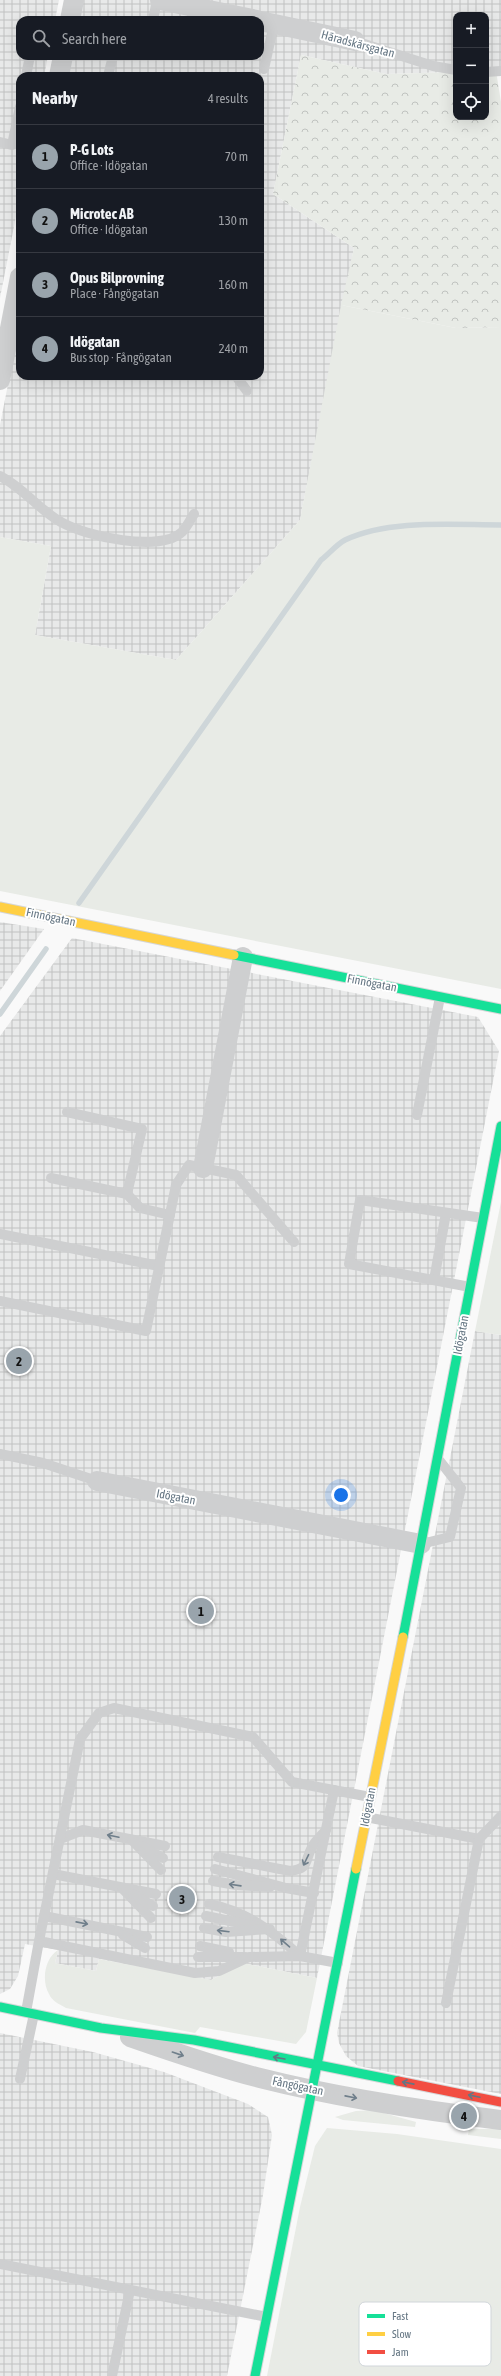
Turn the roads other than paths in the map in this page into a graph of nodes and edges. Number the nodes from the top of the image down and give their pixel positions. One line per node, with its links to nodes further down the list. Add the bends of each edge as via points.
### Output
1 (74, 0): 4 (street)
2 (157, 0): 5 (lane)
3 (160, 0): 6 (street, Häradskärsgatan)
4 (71, 16)
5 (154, 16)
6 (220, 16)
7 (264, 21): 8 (street, Häradskärsgatan)
8 (355, 41): 14 (lane, Häradskärsgatan, via 433,66)
9 (29, 60): 15 (lane)
10 (62, 60): 16 (street)
11 (112, 60): 17 (lane)
12 (264, 60): 13 (lane)
13 (264, 69)
14 (453, 69)
15 (27, 72)
16 (60, 72)
17 (109, 72)
18 (489, 72): 19 (lane)
19 (501, 72)
20 (16, 126): 21 (lane, via 12,145)
21 (0, 142)
22 (16, 315): 23 (street)
23 (0, 380)
24 (239, 380): 25 (lane)
25 (247, 392)
26 (0, 476): 27 (lane, via 17,485 61,523 111,539 162,541 181,532)
27 (194, 514)
28 (0, 907): 29 (street, Finnögatan)
29 (243, 957): 30 (street, Finnögatan); 35 (street)
30 (440, 997): 31 (street, Finnögatan); 33 (lane)
31 (501, 1009)
32 (67, 1112): 37 (lane, via 142,1129)
33 (417, 1115)
34 (501, 1126): 40 (street, Idögatan)
35 (203, 1168): 39 (lane, via 189,1165 176,1185); 42 (lane, via 236,1174)
36 (51, 1178): 37 (lane)
37 (127, 1194): 39 (lane, via 140,1208)
38 (446, 1213): 40 (lane); 44 (lane); 44 (lane, via 360,1200 349,1264)
39 (170, 1215): 43 (lane)
40 (483, 1218): 45 (street, Idögatan)
41 (0, 1234): 43 (lane)
42 (294, 1242)
43 (159, 1266): 46 (lane, via 146,1331)
44 (434, 1280): 45 (lane)
45 (470, 1287): 48 (street, Idögatan)
46 (0, 1302)
47 (0, 1454): 49 (lane, via 43,1463)
48 (438, 1458): 50 (street, Idögatan); 50 (lane, via 460,1488 450,1537)
49 (96, 1481): 50 (street, Idögatan)
50 (421, 1544): 52 (street, Idögatan)
51 (334, 1790): 52 (lane); 55 (lane); 56 (lane, via 292,1782 253,1737 114,1708 99,1712 80,1739)
52 (370, 1797): 54 (street, Idögatan)
53 (501, 1816): 57 (lane)
54 (366, 1817): 57 (lane); 85 (street, Idögatan)
55 (328, 1828): 60 (lane, one-way to 60, via 312,1848 306,1864 300,1869 290,1871); 68 (lane)
56 (60, 1839): 58 (lane, one-way to 56, via 83,1830); 64 (lane)
57 (479, 1839): 86 (lane)
58 (132, 1840): 59 (lane); 61 (lane); 63 (lane)
59 (166, 1846)
60 (218, 1857)
61 (163, 1858)
62 (216, 1869): 67 (lane)
63 (161, 1870)
64 (53, 1874): 66 (lane); 72 (lane)
65 (213, 1881): 67 (lane, one-way to 65, via 236,1886)
66 (122, 1888): 69 (lane); 71 (lane); 74 (lane)
67 (286, 1888): 68 (lane)
68 (314, 1893): 82 (lane)
69 (156, 1894)
70 (208, 1904): 76 (lane, via 230,1908)
71 (153, 1906)
72 (44, 1916): 77 (lane, one-way to 77); 79 (lane)
73 (206, 1916): 76 (lane)
74 (151, 1918)
75 (204, 1928): 76 (lane, one-way to 75, via 226,1932)
76 (270, 1929): 82 (lane, one-way to 76)
77 (114, 1930): 78 (lane); 81 (lane)
78 (147, 1937)
79 (39, 1941): 84 (lane, via 194,1973 219,1971); 88 (lane)
80 (200, 1946): 84 (lane)
81 (145, 1948)
82 (300, 1956): 84 (lane); 85 (lane)
83 (198, 1957): 84 (lane)
84 (249, 1957)
85 (338, 1963): 90 (street, Idögatan)
86 (446, 2003)
87 (0, 2007): 88 (street, Fångögatan)
88 (30, 2013): 89 (street, Fångögatan); 91 (lane)
89 (102, 2028): 90 (street, Fångögatan, one-way to 89, via 194,2040); 92 (street, Fångögatan, one-way to 92, via 207,2063)
90 (318, 2065): 92 (street, Idögatan); 93 (street, Fångögatan, one-way to 90)
91 (20, 2079)
92 (313, 2090): 94 (street, Fångögatan, one-way to 94, via 417,2109); 97 (street, Idögatan)
93 (501, 2102)
94 (501, 2120)
95 (0, 2264): 96 (lane)
96 (130, 2290): 97 (lane); 98 (lane)
97 (267, 2317): 99 (street, Idögatan)
98 (112, 2376)
99 (255, 2376)

